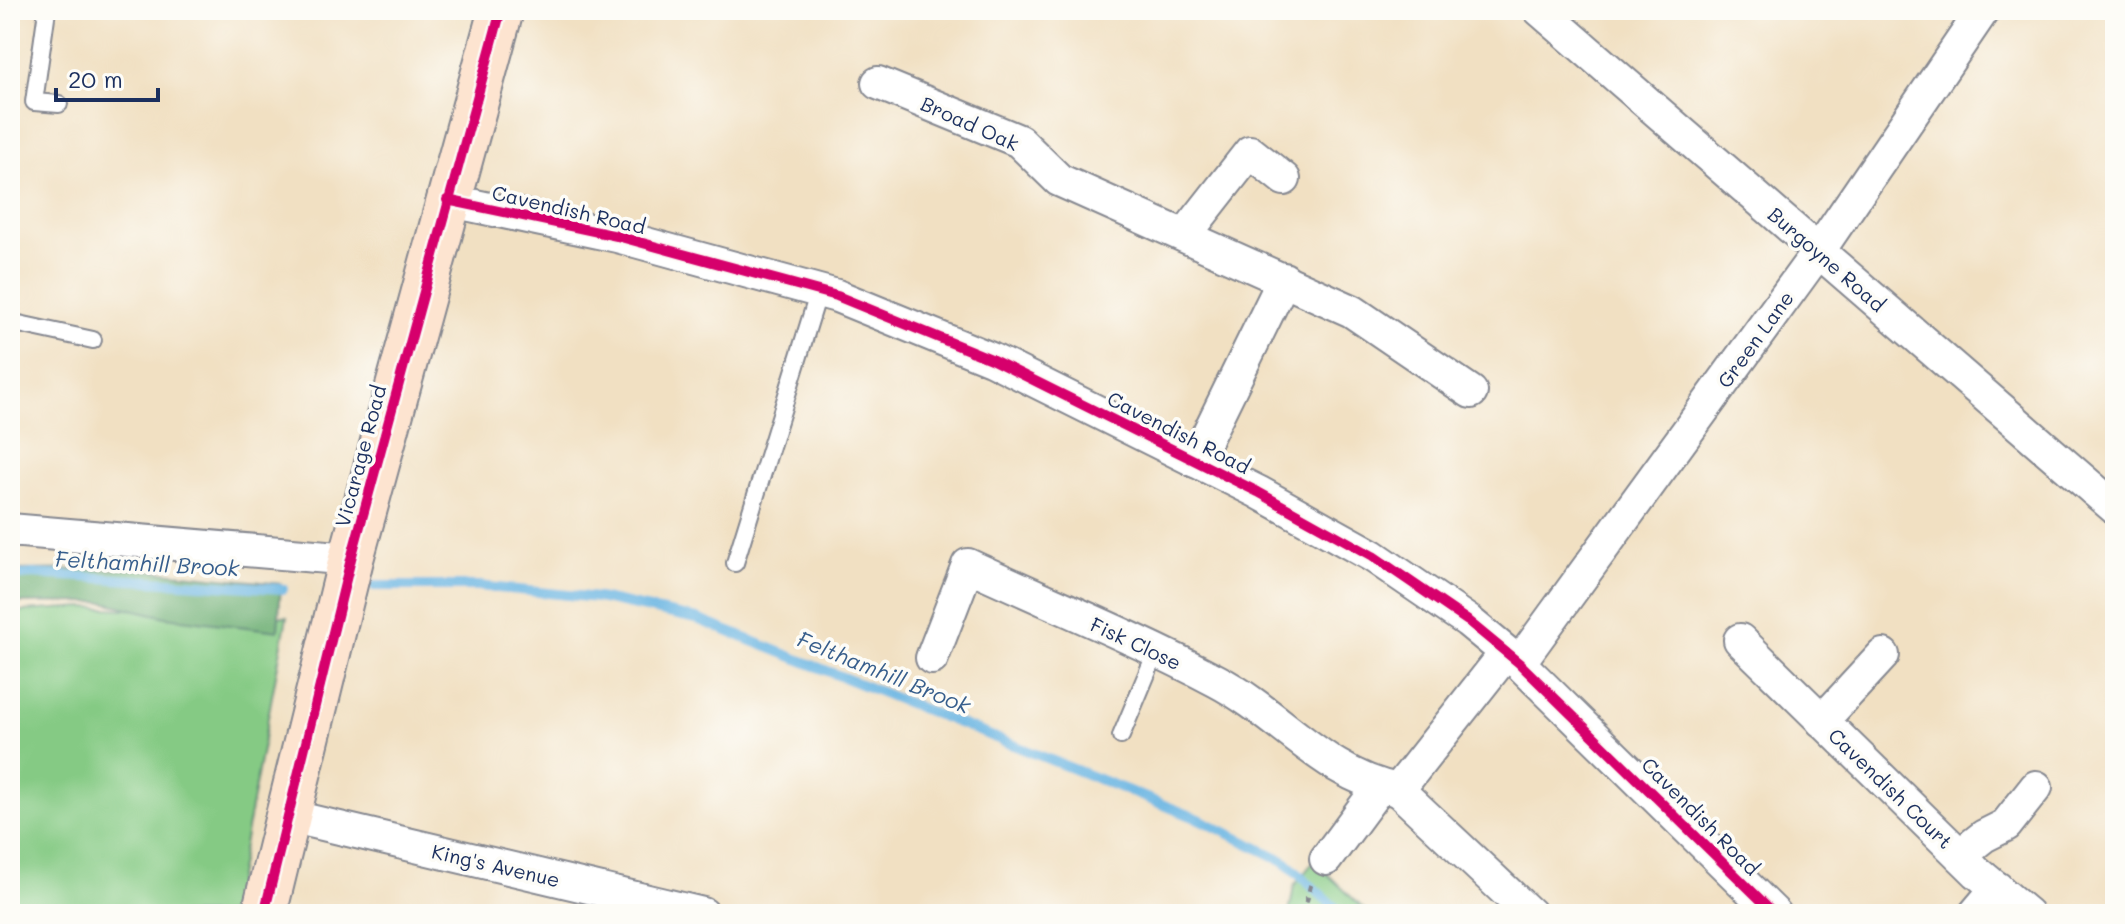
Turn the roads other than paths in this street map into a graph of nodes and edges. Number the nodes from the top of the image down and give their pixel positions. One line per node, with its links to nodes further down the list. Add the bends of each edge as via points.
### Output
1 (47, 10): 6 (lane, via 34,102)
2 (501, 10): 8 (street, Vicarage Road)
3 (1540, 10): 10 (street, Burgoyne Road)
4 (1983, 10): 10 (street, Green Lane)
5 (878, 83): 9 (street, Broad Oak, via 1019,141 1059,180)
6 (59, 104)
7 (1284, 179): 9 (street, via 1250,152)
8 (447, 200): 12 (street, Cavendish Road, via 617,236); 19 (street, Vicarage Road)
9 (1185, 235): 11 (street, Broad Oak)
10 (1818, 252): 17 (street, Burgoyne Road); 25 (street, Green Lane)
11 (1284, 279): 15 (street, Broad Oak, via 1352,311); 16 (street)
12 (819, 291): 16 (street, Cavendish Road, via 991,359); 20 (lane)
13 (10, 322): 14 (lane)
14 (93, 340)
15 (1471, 392)
16 (1195, 461): 25 (street, Cavendish Road, via 1373,556)
17 (2115, 508)
18 (10, 530): 19 (street)
19 (351, 559): 30 (street, Vicarage Road)
20 (735, 563)
21 (1740, 640): 26 (street, Cavendish Court)
22 (1156, 652): 24 (street, Fisk Close, via 968,565); 27 (lane); 29 (street, Fisk Close, via 1219,682 1337,768)
23 (1883, 655): 26 (street, Cavendish Court)
24 (932, 658)
25 (1513, 658): 29 (street, Green Lane); 37 (street, Cavendish Road)
26 (1822, 721): 31 (street, Cavendish Court)
27 (1121, 736)
28 (2036, 787): 31 (street, Cavendish Court, via 2006,825)
29 (1389, 788): 32 (street); 36 (street)
30 (289, 816): 34 (street, Vicarage Road); 35 (street, King's Avenue)
31 (1960, 855): 33 (street, Cavendish Court)
32 (1326, 859)
33 (1997, 888): 38 (street); 39 (street, Cavendish Court)
34 (264, 914)
35 (703, 914)
36 (1530, 914)
37 (1775, 914)
38 (1975, 914)
39 (2027, 914)

